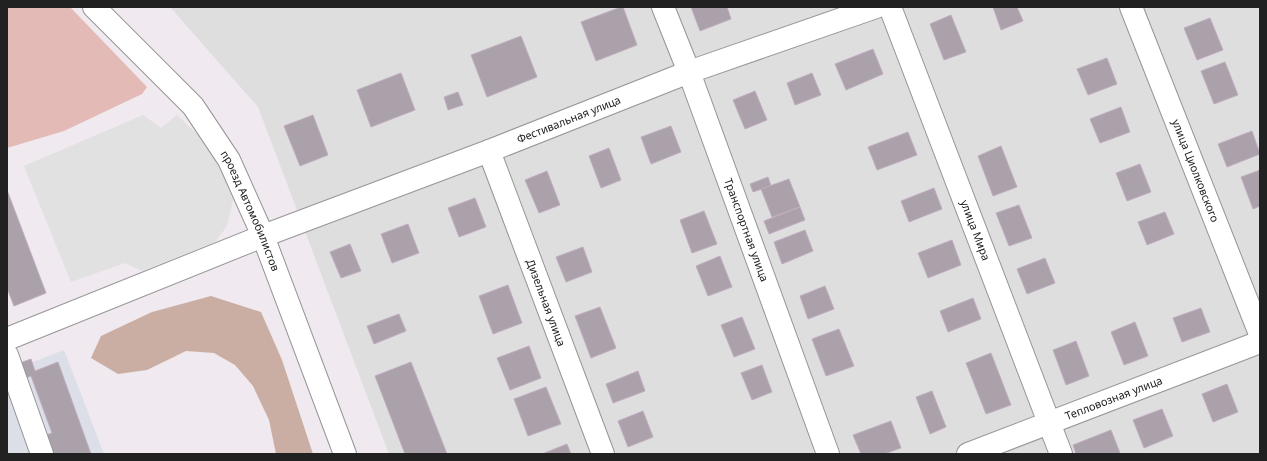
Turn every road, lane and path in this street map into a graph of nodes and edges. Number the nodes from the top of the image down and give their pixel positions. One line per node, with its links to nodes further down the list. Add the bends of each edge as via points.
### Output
1 (664, 7): 6 (street, Транспортная улица)
2 (876, 7): 6 (street, Фестивальная улица)
3 (890, 7): 13 (street, улица Мира)
4 (1131, 7): 9 (street, улица Циолковского)
5 (104, 11): 8 (street, проезд Автомобилистов, via 193,106 229,160)
6 (689, 72): 7 (street, Фестивальная улица); 17 (street, Транспортная улица)
7 (489, 151): 8 (street, Фестивальная улица); 16 (street, Дизельная улица)
8 (263, 236): 10 (street, Фестивальная улица); 15 (street, проезд Автомобилистов)
9 (1260, 334)
10 (7, 338)
11 (1260, 342): 13 (street, Тепловозная улица)
12 (7, 355): 14 (street)
13 (1048, 423): 18 (street, Тепловозная улица); 19 (street, улица Мира)
14 (42, 454)
15 (345, 454)
16 (603, 454)
17 (828, 454)
18 (968, 454)
19 (1061, 454)

